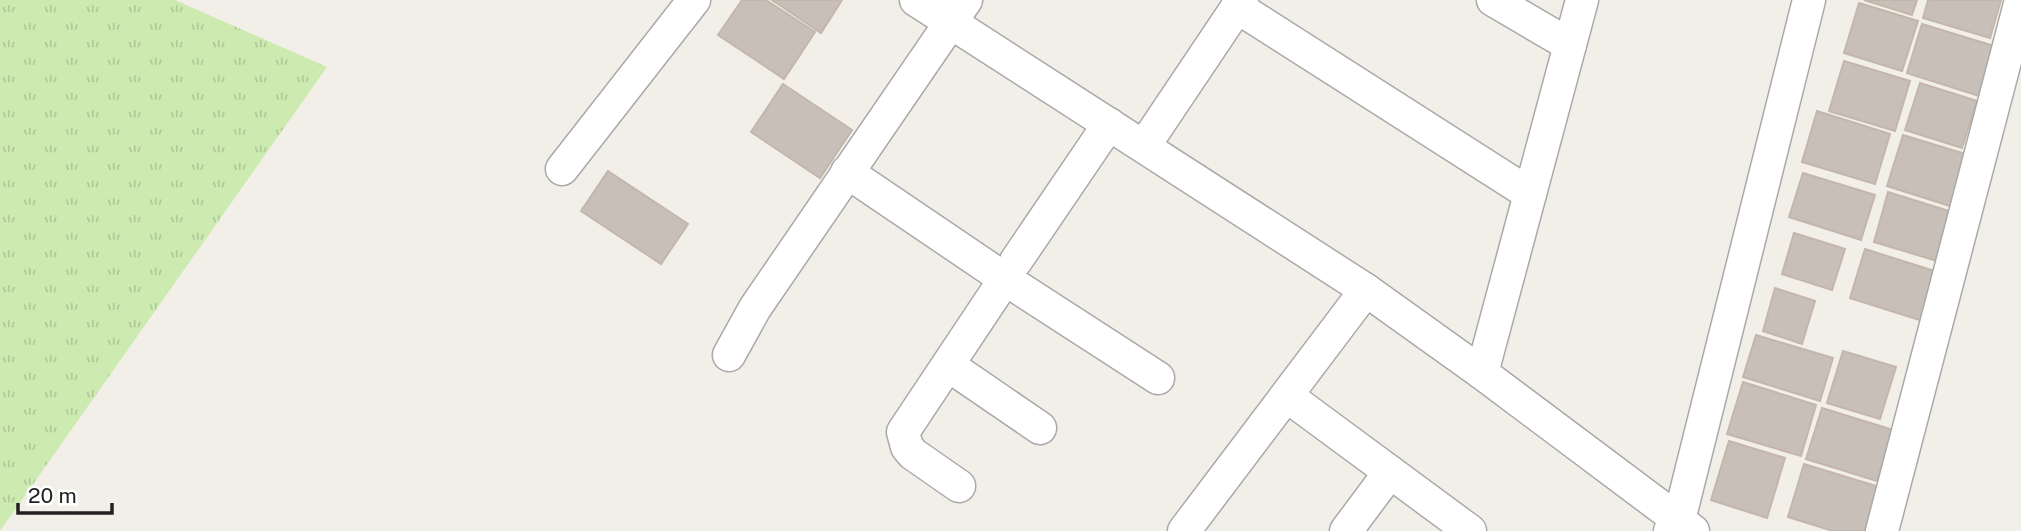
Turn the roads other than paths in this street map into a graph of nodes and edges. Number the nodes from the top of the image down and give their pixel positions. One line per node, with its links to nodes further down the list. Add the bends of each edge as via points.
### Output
1 (694, 0): 12 (street)
2 (916, 0): 8 (street)
3 (1493, 0): 9 (street)
4 (1582, 0): 9 (street)
5 (1809, 0): 25 (street)
6 (2021, 0): 29 (street)
7 (1239, 4): 11 (street); 14 (street)
8 (958, 11): 10 (street); 13 (street)
9 (1570, 46): 14 (street)
10 (1109, 124): 11 (street); 15 (street)
11 (1144, 146): 16 (street)
12 (562, 169)
13 (847, 172): 15 (street); 17 (street, via 755,308)
14 (1530, 194): 19 (street)
15 (1011, 270): 18 (street); 20 (street)
16 (1366, 290): 19 (street); 21 (street)
17 (729, 355)
18 (948, 365): 22 (street); 24 (street, via 902,432 913,454)
19 (1482, 373): 25 (street)
20 (1158, 378)
21 (1286, 396): 23 (street); 26 (street)
22 (1040, 428)
23 (1390, 472): 27 (street); 28 (street)
24 (959, 486)
25 (1681, 527)
26 (1184, 531)
27 (1346, 531)
28 (1470, 531)
29 (1882, 531)

